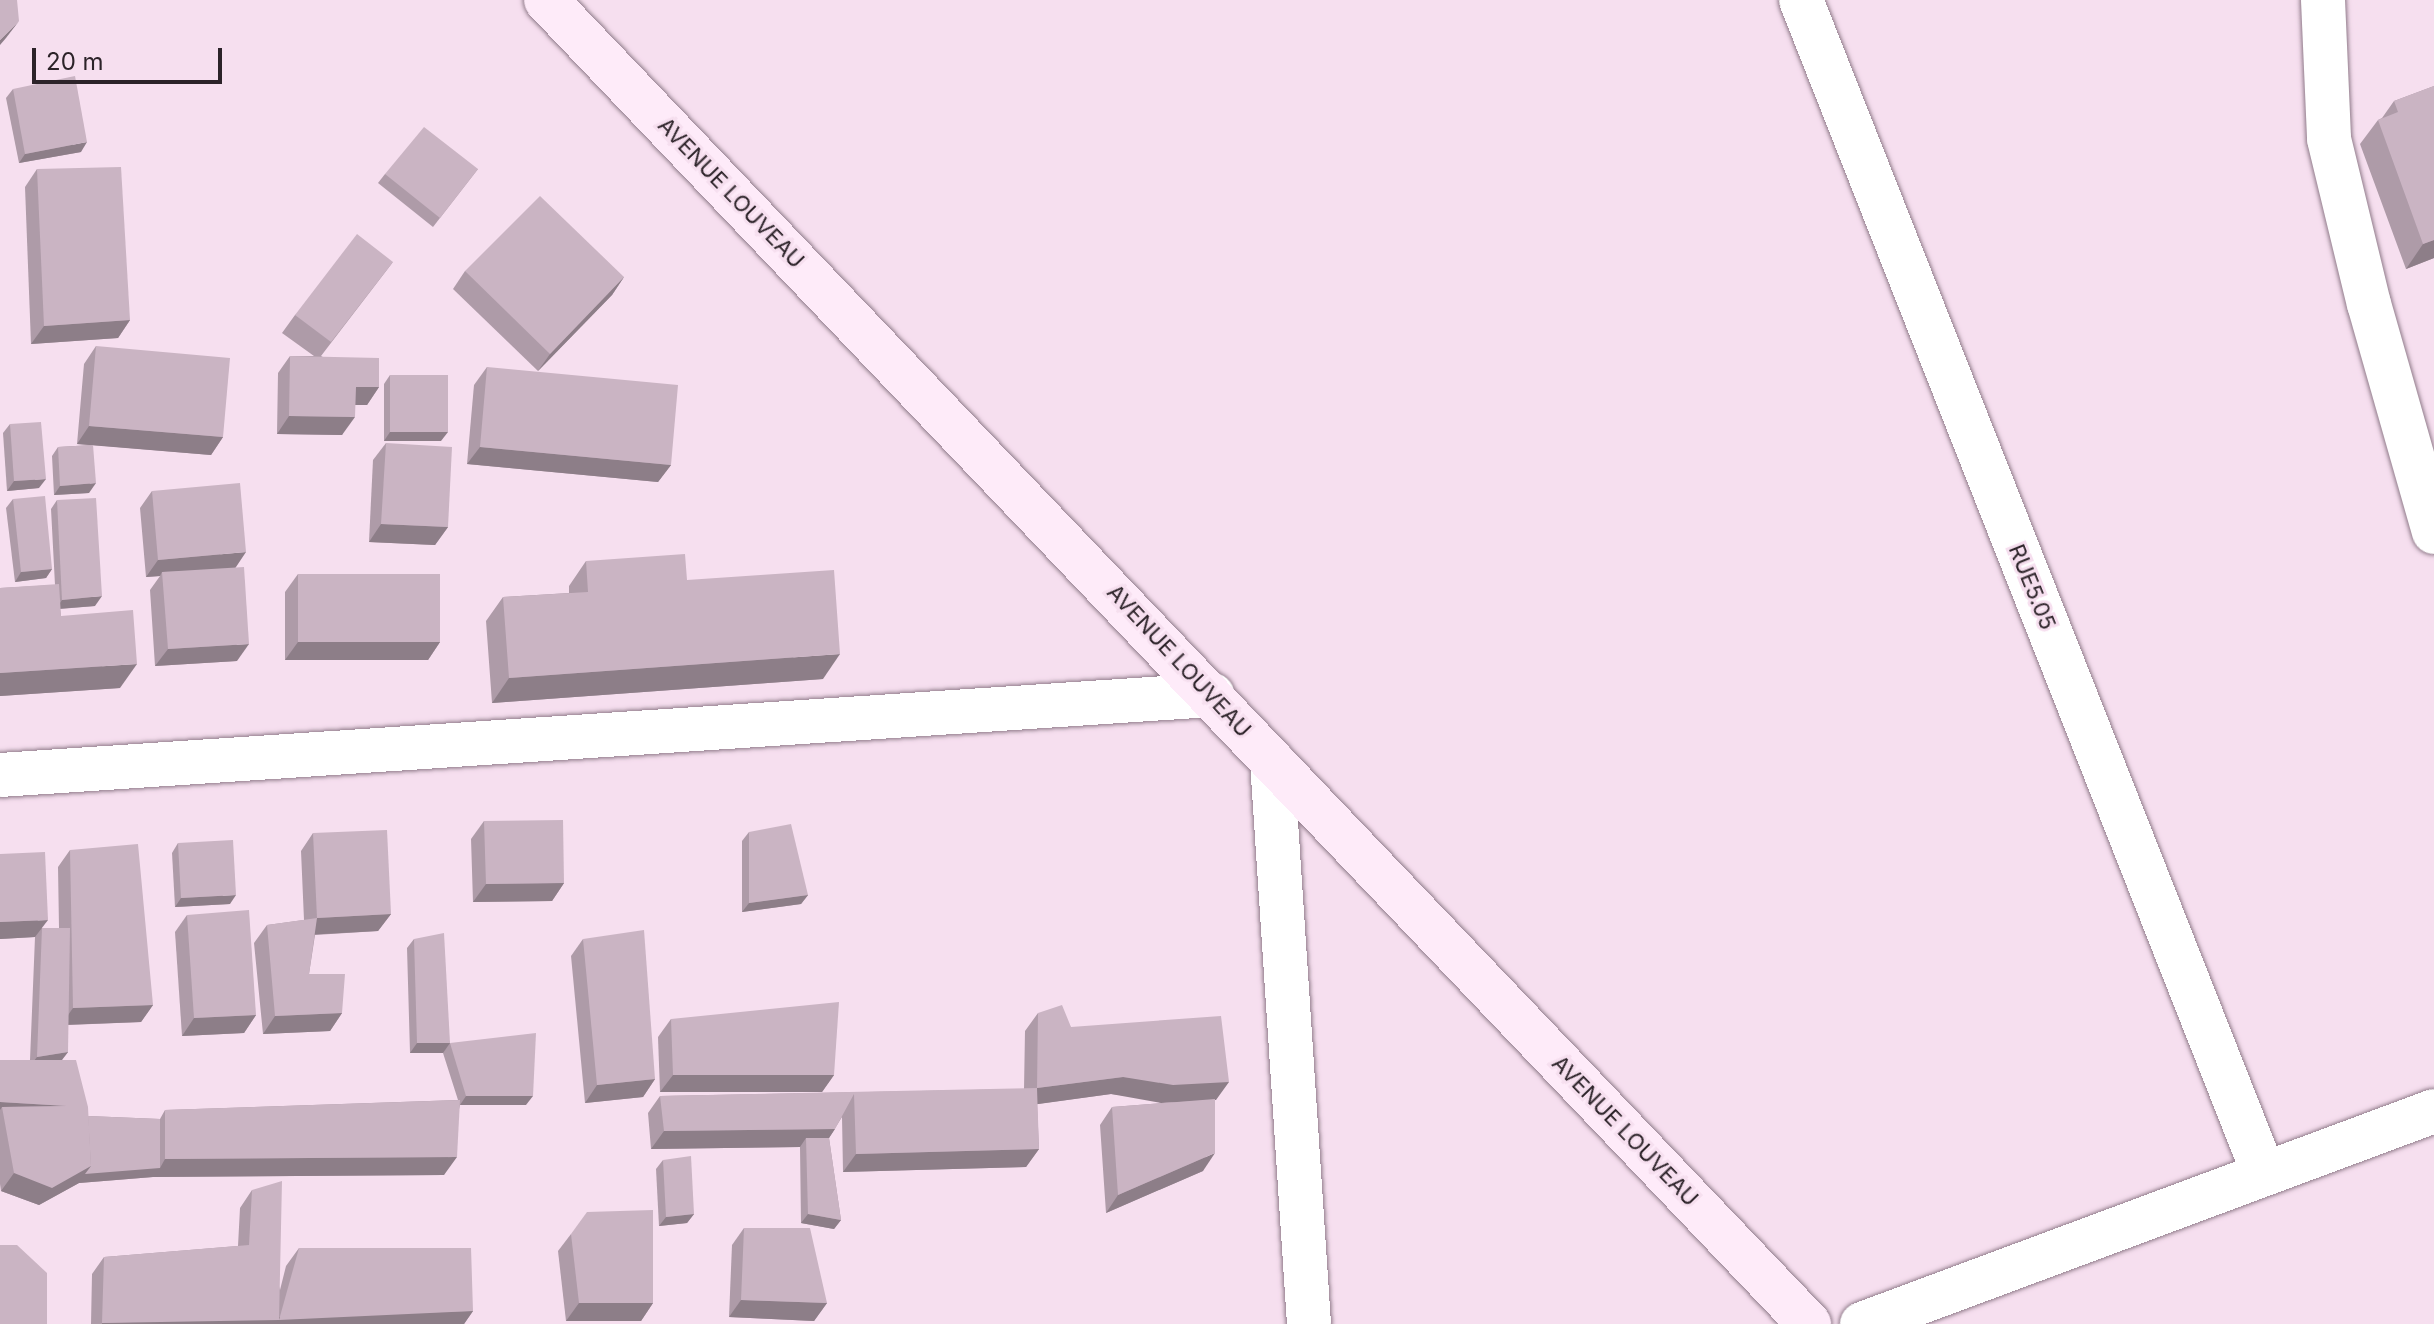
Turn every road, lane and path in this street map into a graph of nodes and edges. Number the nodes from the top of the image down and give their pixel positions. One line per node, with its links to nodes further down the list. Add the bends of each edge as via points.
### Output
1 (546, 0): 5 (main road, AVENUE LOUVEAU)
2 (1801, 0): 9 (street, RUE5.05)
3 (2323, 0): 4 (street, via 2329,139)
4 (2434, 532)
5 (1212, 695): 6 (main road, AVENUE LOUVEAU); 7 (street)
6 (1272, 761): 10 (street); 11 (main road, AVENUE LOUVEAU)
7 (0, 775)
8 (2434, 1111): 9 (street)
9 (2264, 1174): 12 (street)
10 (1309, 1324)
11 (1809, 1324)
12 (1862, 1324)

